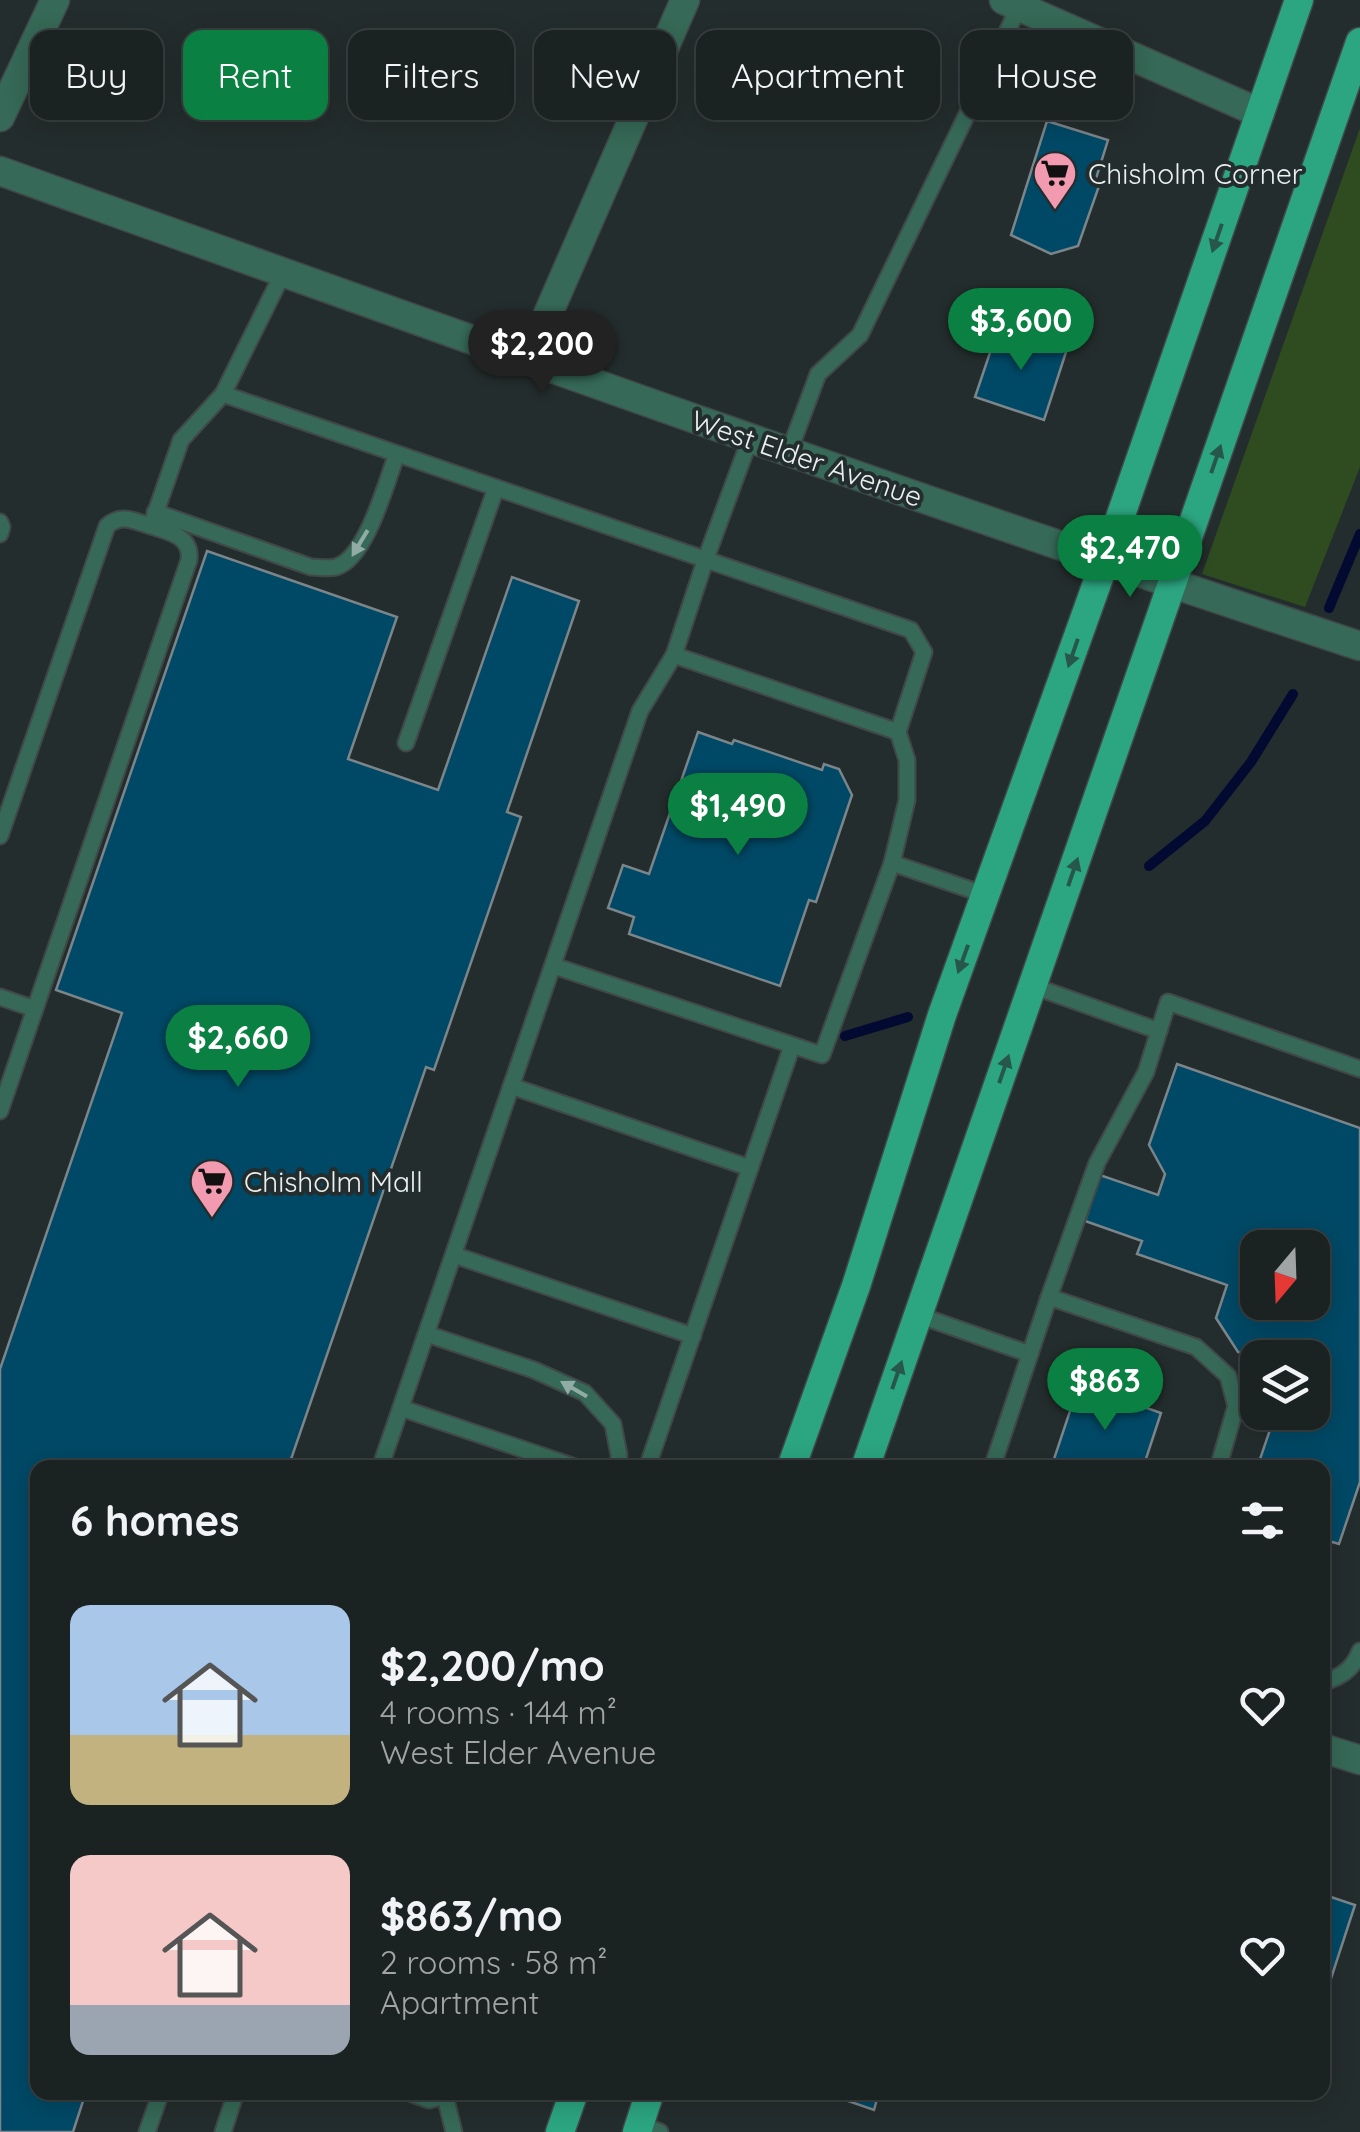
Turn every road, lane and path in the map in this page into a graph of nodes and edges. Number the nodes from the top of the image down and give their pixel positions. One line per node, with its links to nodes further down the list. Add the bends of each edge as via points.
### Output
1 (56, 0): 7 (street)
2 (685, 0): 10 (street)
3 (1299, 0): 6 (main road)
4 (1012, 4): 6 (street); 13 (lane, via 860,336 818,374)
5 (1360, 42): 21 (main road, one-way to 5)
6 (1260, 113): 20 (main road, one-way to 20)
7 (0, 117)
8 (0, 172): 9 (street, West Elder Avenue)
9 (283, 273): 10 (street, West Elder Avenue); 11 (lane)
10 (528, 360): 12 (street, West Elder Avenue)
11 (223, 394): 14 (lane); 16 (lane, via 181,440)
12 (750, 439): 13 (street, West Elder Avenue); 19 (lane)
13 (790, 452): 20 (street, West Elder Avenue)
14 (396, 454): 15 (lane); 16 (lane, one-way to 16, via 363,544 335,568 312,567)
15 (496, 488): 19 (lane); 25 (lane)
16 (153, 519): 26 (lane, via 125,518 106,526); 32 (lane, via 185,542 189,560)
17 (0, 522): 18 (lane)
18 (0, 534)
19 (706, 561): 23 (lane); 24 (lane, via 911,630 924,652)
20 (1105, 562): 21 (street, West Elder Avenue); 28 (main road, one-way to 28)
21 (1173, 584): 22 (street, West Elder Avenue); 30 (main road, one-way to 21)
22 (1360, 646)
23 (674, 655): 24 (lane); 29 (lane, via 640,711)
24 (898, 732): 27 (lane, via 907,760 907,800)
25 (406, 743)
26 (0, 836)
27 (892, 863): 28 (lane); 34 (lane, via 822,1055)
28 (986, 895): 50 (main road, one-way to 50)
29 (554, 966): 34 (lane); 36 (lane)
30 (1033, 986): 33 (lane); 41 (main road, one-way to 30)
31 (0, 997): 32 (lane)
32 (35, 1009): 37 (lane)
33 (1159, 1031): 35 (lane, via 1168,1002); 40 (lane, via 1146,1072 1097,1164)
34 (792, 1046): 38 (lane)
35 (1360, 1069)
36 (511, 1086): 38 (lane); 39 (lane)
37 (0, 1111)
38 (750, 1168): 43 (lane)
39 (454, 1255): 42 (lane); 43 (lane)
40 (1050, 1297): 44 (lane); 53 (lane, via 1196,1347 1228,1376 1236,1406)
41 (918, 1315): 44 (lane); 51 (main road, one-way to 41)
42 (427, 1334): 45 (lane); 48 (lane, one-way to 42, via 613,1424 585,1393)
43 (693, 1336): 49 (lane)
44 (1030, 1354): 52 (lane)
45 (401, 1408): 46 (lane); 47 (lane)
46 (383, 1460)
47 (554, 1460)
48 (619, 1460)
49 (651, 1460)
50 (794, 1460)
51 (868, 1460)
52 (995, 1460)
53 (1220, 1460)
54 (1360, 1652): 55 (lane)
55 (1330, 1680)
56 (1330, 1751): 57 (street)
57 (1360, 1760)
58 (158, 2100): 64 (lane)
59 (233, 2100): 65 (lane)
60 (446, 2100): 66 (lane)
61 (571, 2100): 67 (main road)
62 (649, 2100): 63 (main road)
63 (645, 2129)
64 (147, 2132)
65 (222, 2132)
66 (454, 2132)
67 (560, 2132)

